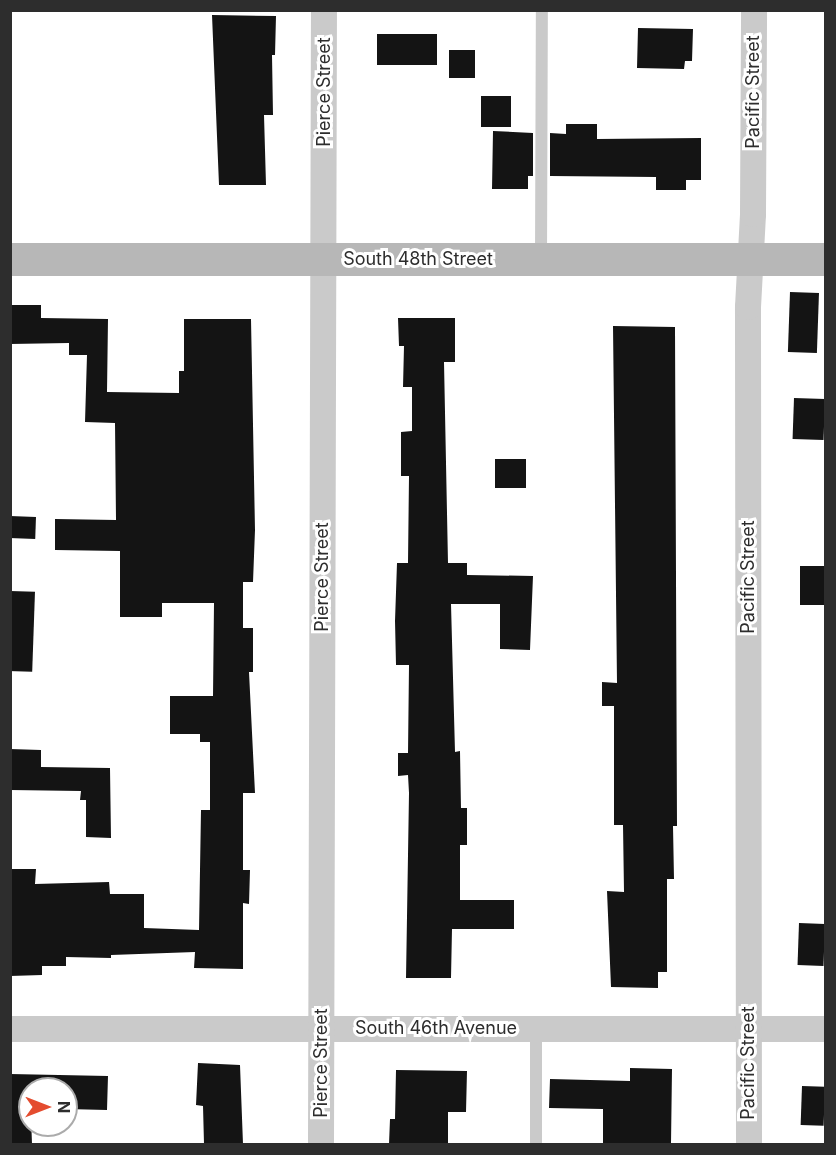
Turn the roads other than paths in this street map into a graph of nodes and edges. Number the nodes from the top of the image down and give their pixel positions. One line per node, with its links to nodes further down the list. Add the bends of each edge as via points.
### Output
1 (324, 10): 5 (street, Pierce Street)
2 (542, 10): 6 (lane)
3 (754, 10): 7 (street, Pacific Street)
4 (10, 259): 5 (street, South 48th Street)
5 (323, 259): 6 (street, South 48th Street); 11 (street, Pierce Street)
6 (541, 259): 7 (street, South 48th Street)
7 (751, 259): 8 (street, South 48th Street); 12 (street, Pacific Street)
8 (825, 259)
9 (536, 1027): 11 (street, South 46th Avenue); 12 (street, South 46th Avenue); 15 (lane)
10 (10, 1029): 11 (street, South 46th Avenue)
11 (322, 1029): 14 (street, Pierce Street)
12 (748, 1029): 13 (street, South 46th Avenue); 16 (street, Pacific Street)
13 (825, 1029)
14 (321, 1144)
15 (536, 1144)
16 (749, 1144)

